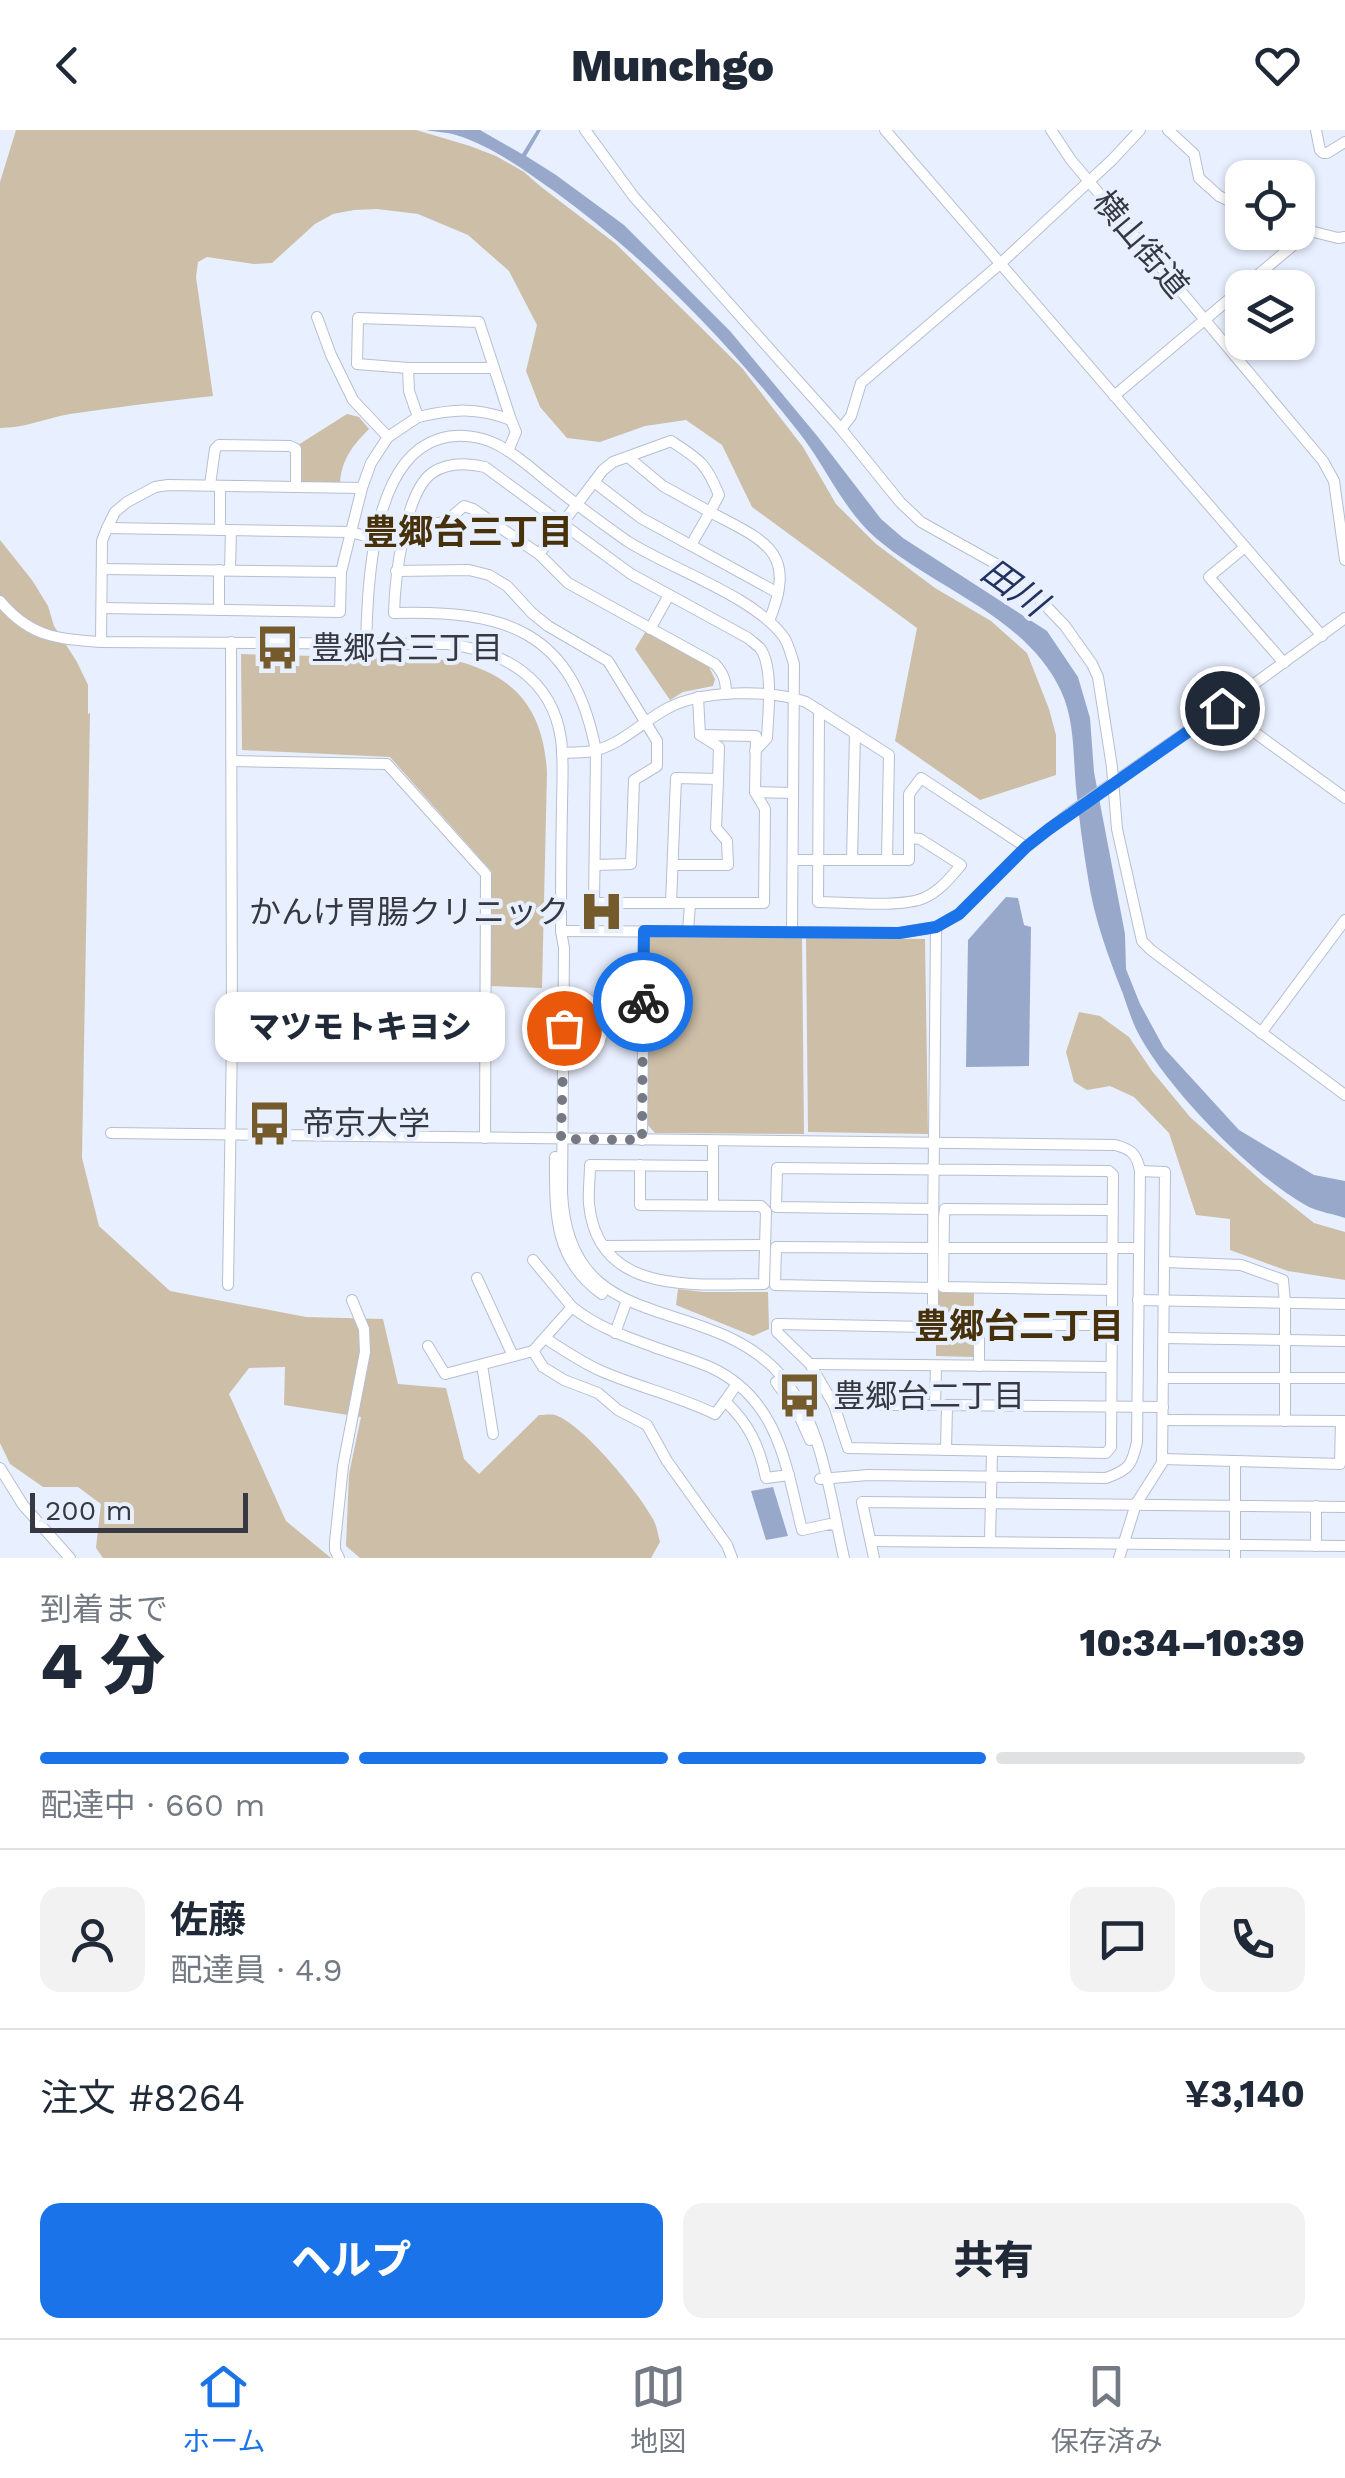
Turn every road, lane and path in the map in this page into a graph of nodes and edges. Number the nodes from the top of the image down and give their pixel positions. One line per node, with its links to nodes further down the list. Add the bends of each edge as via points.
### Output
1 (584, 130): 21 (street, via 634,197)
2 (886, 130): 13 (street)
3 (1052, 130): 8 (street, 横山街道)
4 (1140, 130): 8 (street)
5 (1168, 130): 9 (street, via 1194,154 1199,178)
6 (1316, 130): 7 (street, via 1323,153)
7 (1345, 142)
8 (1089, 182): 13 (street); 15 (street, 横山街道)
9 (1225, 199)
10 (1315, 233): 11 (street)
11 (1345, 237)
12 (1280, 250): 15 (street)
13 (1000, 264): 18 (street); 21 (street, via 862,383)
14 (317, 317): 22 (street, via 354,400)
15 (1204, 318): 18 (street); 41 (street, 横山街道, via 1330,471)
16 (408, 368): 17 (street); 17 (street, via 357,364 358,318 479,322); 19 (street)
17 (494, 368): 20 (street)
18 (1114, 396): 39 (street)
19 (418, 417): 20 (street, via 465,409); 22 (street)
20 (511, 420): 23 (street, via 516,432)
21 (840, 429): 75 (street, via 921,522 1005,569 1066,626 1098,677)
22 (388, 437): 28 (street)
23 (508, 451): 29 (street); 36 (street, via 460,435 422,446 398,470)
24 (628, 457): 25 (street); 30 (street); 30 (street, via 671,441 700,460 719,495)
25 (594, 482): 29 (street); 37 (street)
26 (215, 486): 27 (street); 27 (street, via 220,445 296,449); 33 (street, via 155,487 114,512); 34 (street)
27 (296, 486): 28 (street)
28 (362, 488): 35 (street)
29 (577, 504): 32 (street); 53 (street, via 640,549)
30 (710, 512): 37 (street); 46 (street, via 775,553)
31 (408, 522): 32 (street, via 430,474 468,464 485,467); 38 (street); 40 (street, via 440,523 464,506)
32 (562, 525): 40 (street); 47 (street)
33 (106, 528): 34 (street); 42 (street)
34 (225, 530): 35 (street); 43 (street)
35 (351, 532): 36 (street); 45 (street)
36 (375, 538): 38 (street); 59 (street)
37 (691, 545): 46 (street)
38 (402, 546): 44 (street)
39 (1245, 548): 56 (street); 60 (street, via 1209,577)
40 (539, 554): 54 (street, via 568,583)
41 (1345, 560)
42 (102, 569): 43 (street); 49 (street)
43 (224, 570): 45 (street); 50 (street)
44 (396, 571): 51 (street, via 489,575); 55 (street, via 394,613 465,614)
45 (341, 572): 50 (street, via 340,612)
46 (778, 592): 53 (street)
47 (669, 595): 54 (street); 62 (street, via 760,648)
48 (0, 601): 57 (street, via 42,634)
49 (102, 608): 50 (street); 57 (street)
50 (218, 610)
51 (532, 613): 55 (street); 67 (street, via 608,662)
52 (1345, 618): 56 (street)
53 (769, 621): 64 (street, via 786,638 794,664)
54 (650, 629): 61 (street, via 715,664)
55 (521, 630): 70 (street, via 555,656 578,688)
56 (1322, 636): 60 (street)
57 (101, 642): 58 (street)
58 (231, 642): 59 (street); 73 (street)
59 (366, 643): 72 (street, via 463,646 511,662 546,699)
60 (1284, 663): 65 (street)
61 (726, 694): 62 (street); 63 (street)
62 (768, 695): 64 (street); 71 (street, via 767,738)
63 (698, 697): 67 (street); 69 (street)
64 (792, 697): 66 (street); 77 (street)
65 (1222, 708): 75 (street); 78 (street)
66 (819, 710): 68 (street); 84 (street)
67 (644, 721): 70 (street); 85 (street, via 657,741 656,766 634,780 631,864)
68 (855, 732): 82 (street); 83 (street, via 888,755)
69 (700, 734): 71 (street, via 756,736); 74 (street, via 719,747)
70 (596, 750): 72 (street); 85 (street)
71 (756, 751): 76 (street)
72 (562, 753): 91 (street)
73 (232, 761): 98 (street); 99 (street, via 388,764 486,874)
74 (718, 780): 86 (street, via 676,778); 86 (street, via 716,828 727,840 728,865)
75 (1112, 784): 80 (street); 95 (street, via 1142,941)
76 (756, 792): 77 (street); 88 (street, via 766,809 764,904)
77 (792, 793): 81 (street)
78 (1345, 798)
79 (910, 838): 80 (street, via 909,794 921,778); 83 (street, via 909,860); 84 (street, via 961,865 944,885 911,902 818,902)
80 (1026, 847): 90 (street, via 967,907)
81 (792, 860): 84 (street); 94 (street)
82 (852, 860): 83 (street); 84 (street)
83 (887, 860)
84 (817, 861)
85 (595, 864): 87 (street, via 594,903)
86 (673, 865): 87 (street)
87 (671, 903): 88 (street)
88 (690, 904): 93 (street)
89 (1345, 920): 95 (street)
90 (936, 927): 94 (street); 104 (street)
91 (561, 931): 92 (street); 100 (street)
92 (644, 931): 93 (street); 101 (street)
93 (688, 931): 94 (street)
94 (792, 932)
95 (1261, 1033): 96 (street)
96 (1345, 1095)
97 (111, 1134): 98 (street)
98 (232, 1134): 99 (street); 121 (street)
99 (486, 1138): 100 (street)
100 (558, 1139): 101 (street); 127 (street, via 570,1244 594,1278)
101 (642, 1140): 102 (street)
102 (713, 1140): 103 (street); 106 (street)
103 (828, 1142): 104 (street); 107 (street)
104 (934, 1142): 108 (street); 109 (street, via 1115,1145 1129,1148)
105 (640, 1166): 106 (street); 110 (street, via 640,1204); 113 (street, via 590,1165 589,1205)
106 (712, 1166): 110 (street)
107 (827, 1168): 108 (street); 111 (street, via 777,1168 776,1206)
108 (934, 1169): 111 (street); 112 (street, via 1109,1171)
109 (1140, 1171): 117 (street); 119 (street, via 1165,1172)
110 (713, 1205): 114 (street, via 761,1206)
111 (933, 1208): 115 (street)
112 (1112, 1210): 115 (street, via 945,1209); 116 (street)
113 (604, 1246): 114 (street); 114 (street, via 636,1274 668,1284 764,1284)
114 (765, 1246)
115 (938, 1248): 116 (street); 122 (street); 122 (street, via 776,1247 775,1284); 123 (street, via 943,1287)
116 (1112, 1248): 117 (street); 123 (street)
117 (1138, 1248): 126 (street)
118 (533, 1260): 130 (street)
119 (1165, 1262): 124 (street); 128 (street, via 1241,1265 1283,1280)
120 (477, 1278): 139 (street)
121 (228, 1285)
122 (933, 1288): 141 (street, via 928,1327 777,1324 777,1332)
123 (1111, 1290): 131 (street)
124 (1164, 1299): 126 (street); 128 (street); 134 (street)
125 (352, 1300): 180 (street, via 366,1339 343,1466 334,1550)
126 (1138, 1300): 152 (street)
127 (625, 1304): 132 (street); 165 (street, via 724,1342 768,1372 798,1412)
128 (1285, 1304): 129 (street); 135 (street)
129 (1345, 1304)
130 (572, 1307): 132 (street); 133 (street)
131 (1111, 1325): 143 (street, via 979,1325); 144 (street)
132 (615, 1333): 148 (street)
133 (545, 1338): 138 (street); 149 (street, via 602,1371 715,1414)
134 (1164, 1338): 135 (street); 145 (street)
135 (1285, 1339): 136 (street); 147 (street)
136 (1345, 1341)
137 (428, 1346): 140 (street, via 445,1374)
138 (533, 1351): 139 (street); 181 (street, via 543,1367 647,1424)
139 (513, 1356): 140 (street)
140 (482, 1364): 156 (street)
141 (810, 1364): 142 (street); 150 (street)
142 (936, 1366): 143 (street); 150 (street, via 935,1406)
143 (979, 1366): 144 (street)
144 (1110, 1368): 151 (street)
145 (1164, 1378): 147 (street); 153 (street)
146 (1345, 1378): 147 (street)
147 (1285, 1379): 154 (street)
148 (737, 1384): 149 (street); 162 (street, via 778,1437)
149 (725, 1401): 162 (street, via 760,1448 766,1478)
150 (834, 1405): 157 (street, via 848,1448)
151 (1110, 1406): 152 (street); 157 (street, via 947,1406); 158 (street, via 1106,1452)
152 (1136, 1407): 153 (street); 164 (street, via 1133,1460 1123,1472)
153 (1163, 1414): 154 (street); 159 (street)
154 (1284, 1421): 155 (street)
155 (1343, 1421): 160 (street, via 1340,1464)
156 (493, 1434)
157 (946, 1450): 158 (street)
158 (992, 1451): 163 (street)
159 (1162, 1459): 160 (street); 168 (street)
160 (1235, 1462): 169 (street)
161 (2, 1476): 179 (street)
162 (788, 1476): 172 (street, via 802,1530)
163 (992, 1477): 164 (street); 165 (street); 166 (street)
164 (1090, 1478): 167 (street)
165 (822, 1479): 172 (street)
166 (991, 1503): 167 (street); 173 (street, via 862,1502); 174 (street)
167 (1090, 1504): 168 (street)
168 (1136, 1504): 169 (street); 175 (street)
169 (1235, 1506): 170 (street); 178 (street)
170 (1316, 1506): 171 (street); 176 (street)
171 (1345, 1507)
172 (833, 1525): 182 (street)
173 (870, 1541): 174 (street); 183 (street)
174 (996, 1542): 175 (street); 184 (street)
175 (1124, 1544): 178 (street); 185 (street)
176 (1316, 1546): 177 (street); 178 (street)
177 (1345, 1546)
178 (1235, 1552)
179 (70, 1558)
180 (340, 1558)
181 (732, 1558)
182 (841, 1558)
183 (874, 1558)
184 (1002, 1558)
185 (1119, 1558)

